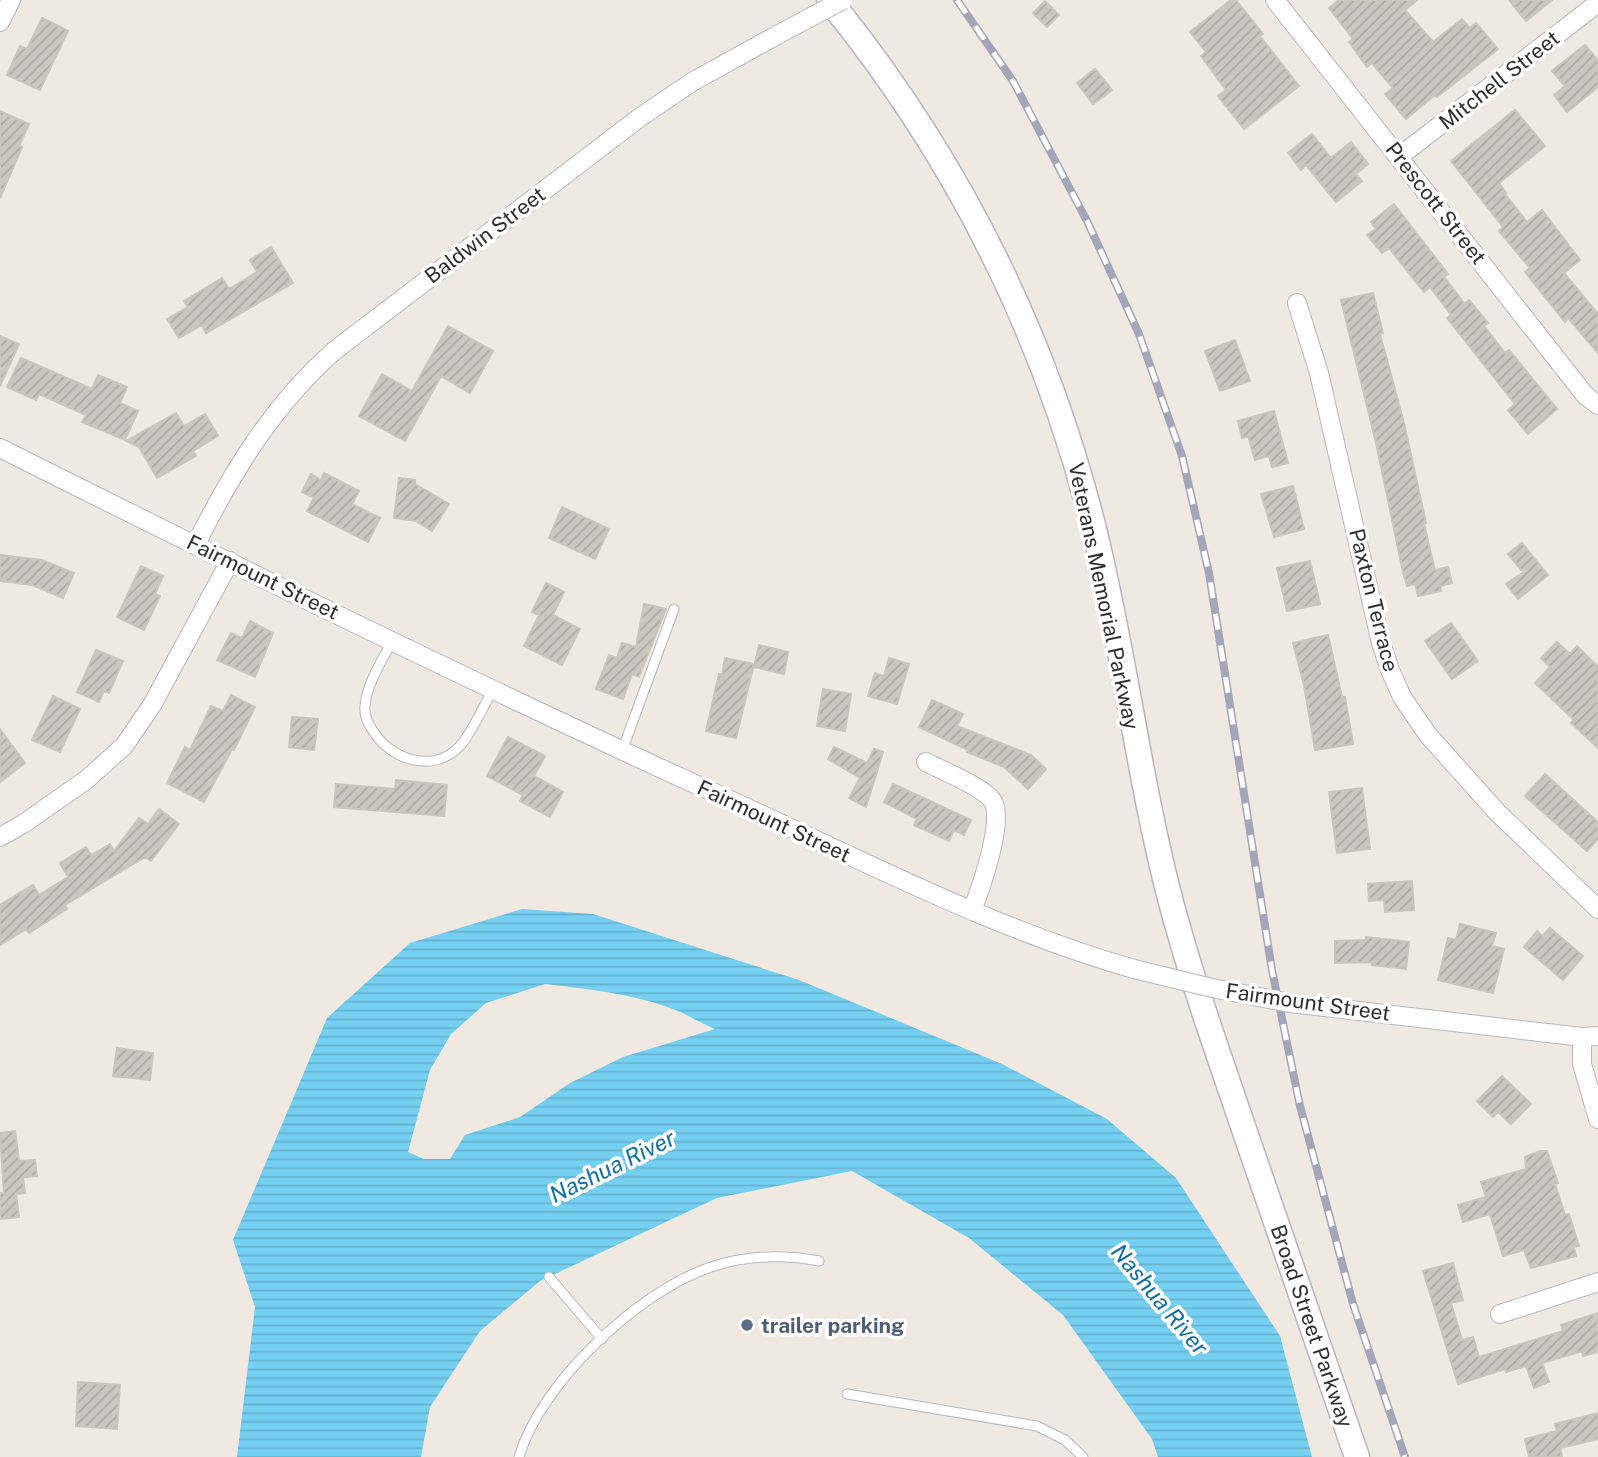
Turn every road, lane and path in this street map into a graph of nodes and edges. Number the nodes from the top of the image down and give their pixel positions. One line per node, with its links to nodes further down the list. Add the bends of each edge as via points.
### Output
1 (11, 0): 6 (street)
2 (829, 0): 23 (main road, Veterans Memorial Parkway, via 878,64 952,176 1007,281 1052,390 1095,534 1172,906)
3 (843, 0): 11 (street, Baldwin Street, bridge, via 692,82 639,118 324,360 289,396 244,456)
4 (1275, 0): 7 (street, Prescott Street)
5 (1598, 3): 7 (street, Mitchell Street)
6 (0, 22)
7 (1400, 156): 9 (street, Prescott Street)
8 (1297, 303): 19 (street, Paxton Terrace, via 1319,373 1381,643 1399,691 1418,723 1469,783)
9 (1598, 405)
10 (0, 448): 11 (street, Fairmount Street)
11 (196, 544): 12 (street, Fairmount Street)
12 (230, 561): 14 (street, Fairmount Street); 18 (street, via 152,705 124,746 86,780)
13 (674, 609): 16 (lane)
14 (392, 641): 15 (street, Fairmount Street); 15 (lane, via 365,708 378,740 405,759 420,762 449,755 460,745)
15 (492, 690): 16 (street, Fairmount Street)
16 (622, 751): 20 (street, Fairmount Street)
17 (926, 762): 20 (street, via 981,791 995,805 997,818)
18 (0, 837)
19 (1598, 909)
20 (972, 911): 21 (street, Fairmount Street, bridge, via 1134,969 1240,994)
21 (1590, 1036): 22 (street, via 1582,1064)
22 (1598, 1119)
23 (1267, 1195): 32 (main road, Broad Street Parkway)
24 (819, 1261): 28 (lane, via 770,1255 709,1267 663,1291)
25 (550, 1277): 28 (lane)
26 (1598, 1282): 27 (street)
27 (1500, 1314)
28 (602, 1339): 30 (lane, via 545,1402)
29 (847, 1394): 31 (lane, via 1037,1426 1065,1440)
30 (519, 1457)
31 (1083, 1457)
32 (1357, 1457)

